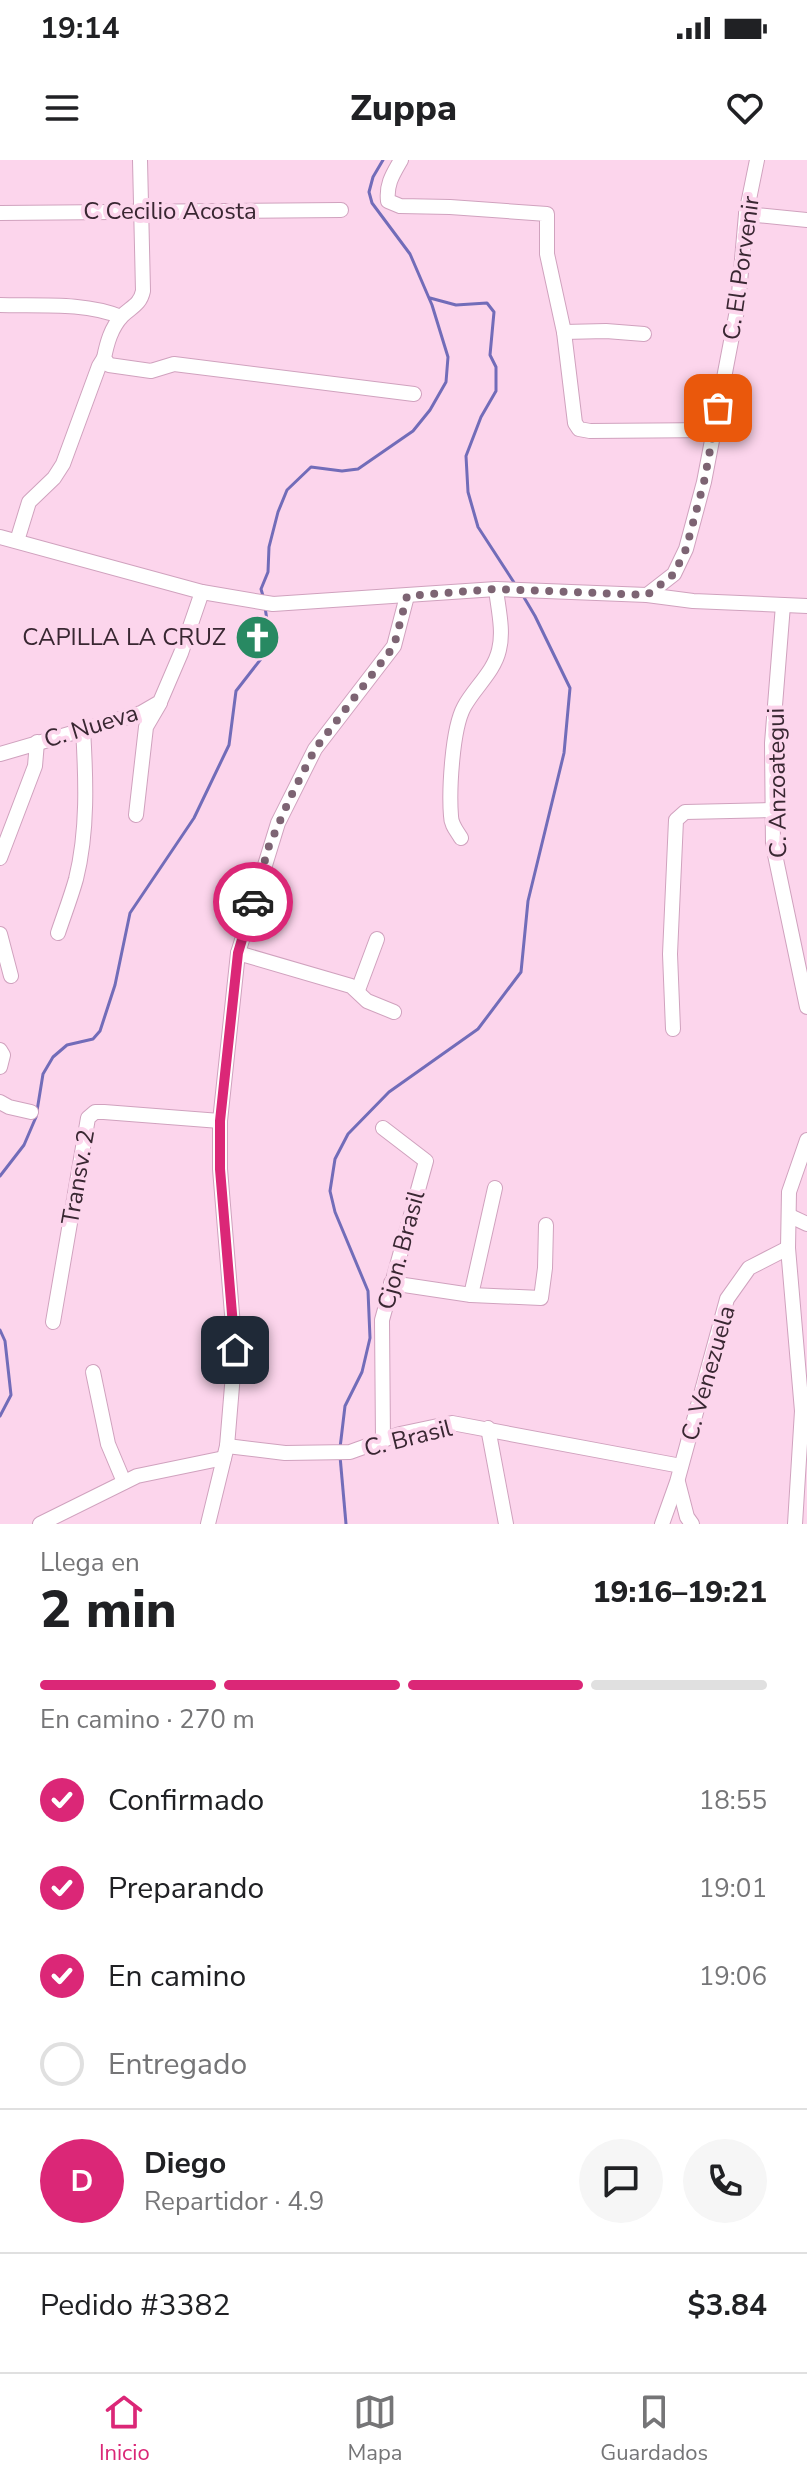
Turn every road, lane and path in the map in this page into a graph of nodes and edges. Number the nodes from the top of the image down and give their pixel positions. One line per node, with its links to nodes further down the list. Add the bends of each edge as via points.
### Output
1 (140, 160): 5 (street)
2 (401, 160): 11 (street, via 387,192 388,201 400,206 547,214 547,254)
3 (757, 160): 7 (street, C. El Porvenir)
4 (341, 210): 5 (street, C Cecilio Acosta)
5 (142, 211): 6 (street, C Cecilio Acosta); 10 (street, via 141,299)
6 (0, 213)
7 (746, 214): 8 (street); 15 (street, C. El Porvenir, via 738,305)
8 (807, 220)
9 (0, 305): 10 (street, via 72,308)
10 (121, 317): 13 (street)
11 (564, 332): 12 (street); 15 (street, via 579,429)
12 (644, 334)
13 (104, 358): 14 (street, via 109,365 141,370 174,364); 17 (street, via 63,464 29,502)
14 (414, 394)
15 (715, 430): 20 (street, C. El Porvenir, via 686,549 674,574)
16 (0, 537): 17 (street)
17 (17, 541): 19 (street)
18 (503, 589): 20 (street); 21 (street); 30 (street, via 499,651 456,724 451,818)
19 (202, 592): 21 (street, via 272,604); 24 (street, C. Nueva)
20 (647, 595): 22 (street)
21 (407, 596): 35 (street, via 394,646 315,749 278,823)
22 (783, 605): 23 (street); 28 (street, C. Anzoategui, via 772,743)
23 (807, 606)
24 (160, 702): 25 (street, C. Nueva, via 141,713); 29 (street, via 146,727)
25 (83, 729): 26 (street, C. Nueva); 32 (street, via 83,824 76,877)
26 (37, 742): 27 (street, C. Nueva); 31 (street, via 35,766)
27 (0, 754)
28 (773, 810): 38 (street, C. Anzoategui, via 773,845); 40 (street, via 685,812 676,820 670,954)
29 (136, 815)
30 (461, 838)
31 (0, 858)
32 (58, 933)
33 (0, 934): 36 (street)
34 (377, 939): 37 (street)
35 (238, 953): 37 (street); 45 (street)
36 (11, 976)
37 (358, 990): 39 (street, via 367,1001)
38 (807, 1007)
39 (394, 1012)
40 (673, 1029)
41 (0, 1050): 42 (street)
42 (0, 1067)
43 (0, 1102): 44 (street)
44 (31, 1112)
45 (220, 1121): 55 (street, Transv. 2, via 104,1112 88,1118); 60 (street, via 235,1350)
46 (383, 1128): 53 (street, Cjon. Brasil, via 426,1161)
47 (807, 1140): 49 (street, via 789,1192)
48 (495, 1188): 54 (street)
49 (790, 1216): 50 (street); 52 (street)
50 (807, 1224)
51 (546, 1225): 54 (street, via 541,1298)
52 (788, 1248): 57 (street); 61 (street, C. Venezuela, via 749,1268 727,1299)
53 (391, 1283): 54 (street); 59 (street, Cjon. Brasil, via 382,1320)
54 (471, 1295)
55 (53, 1322)
56 (93, 1372): 62 (street, via 108,1444)
57 (804, 1413): 69 (street)
58 (488, 1428): 59 (street, C. Brasil, via 452,1423); 61 (street, C. Brasil); 66 (street)
59 (383, 1441): 60 (street, C. Brasil, via 340,1453)
60 (226, 1452): 62 (street, C. Brasil); 65 (street)
61 (681, 1466): 63 (street, C. Venezuela)
62 (124, 1482): 64 (street, C. Brasil)
63 (677, 1482): 67 (street, C. Venezuela); 68 (street)
64 (40, 1524)
65 (208, 1524)
66 (506, 1524)
67 (662, 1524)
68 (692, 1524)
69 (795, 1524)

